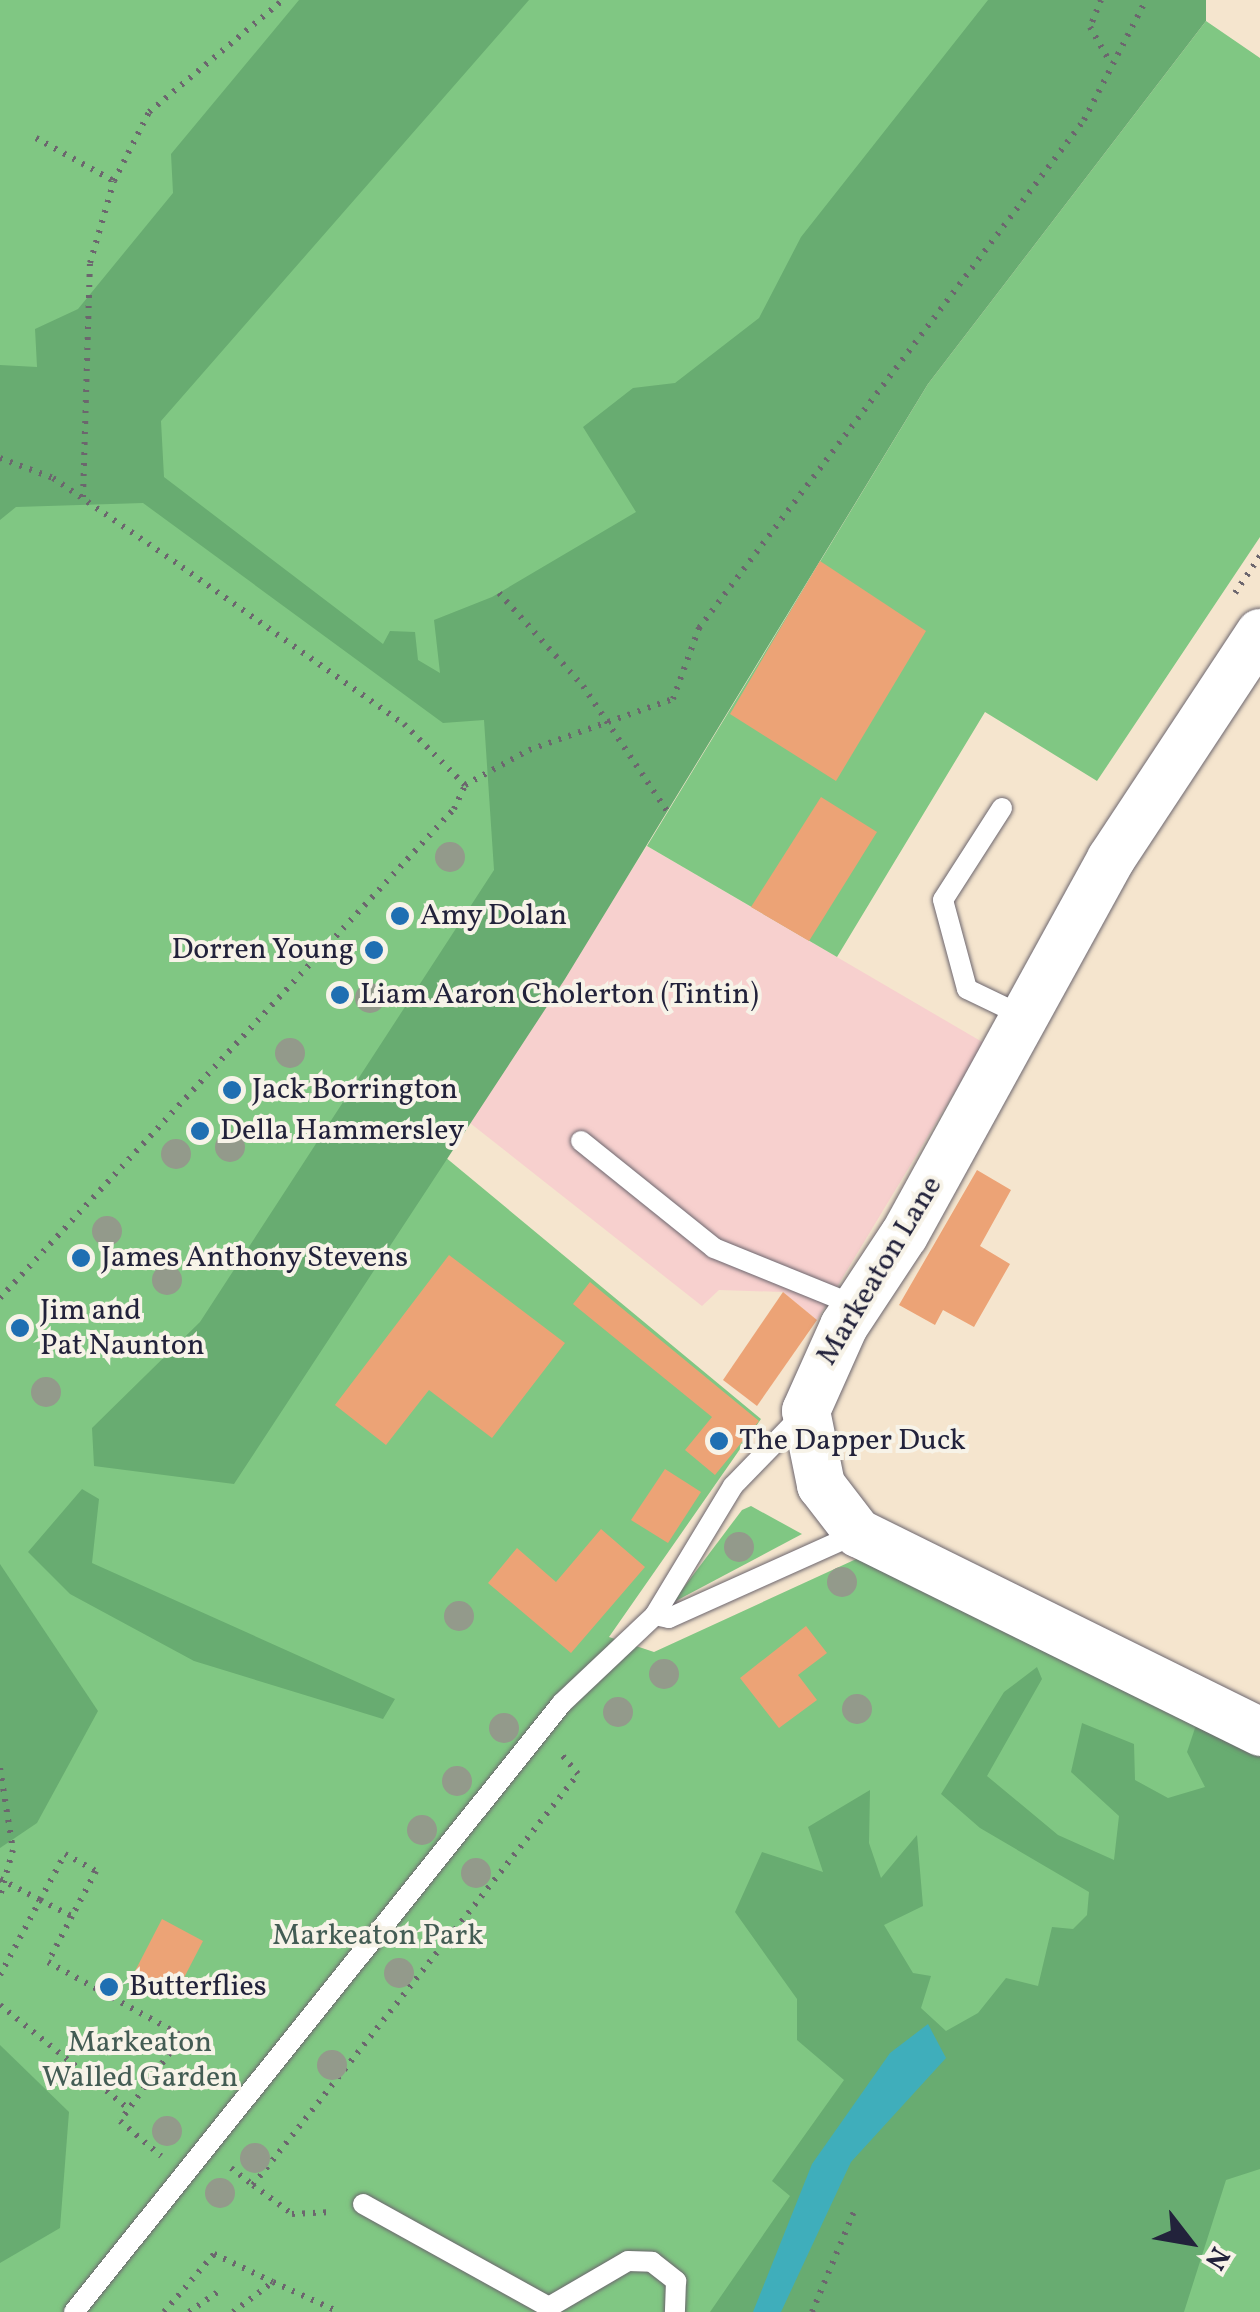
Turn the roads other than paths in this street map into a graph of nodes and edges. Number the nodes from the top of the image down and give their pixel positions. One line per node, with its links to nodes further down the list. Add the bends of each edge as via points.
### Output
1 (1260, 633): 3 (street, Markeaton Lane, via 1159,780)
2 (1002, 808): 3 (lane, via 943,900 967,989)
3 (1022, 1015): 5 (street, Markeaton Lane)
4 (581, 1141): 5 (lane, via 714,1248)
5 (857, 1306): 6 (street, Markeaton Lane)
6 (806, 1411): 7 (street, via 821,1486); 8 (lane, via 733,1486)
7 (858, 1533): 8 (lane, via 669,1618); 9 (street)
8 (655, 1615): 11 (lane, via 606,1656 538,1736)
9 (1260, 1732)
10 (363, 2204): 12 (lane, via 549,2307 628,2261 652,2262 676,2281)
11 (74, 2312)
12 (675, 2312)

